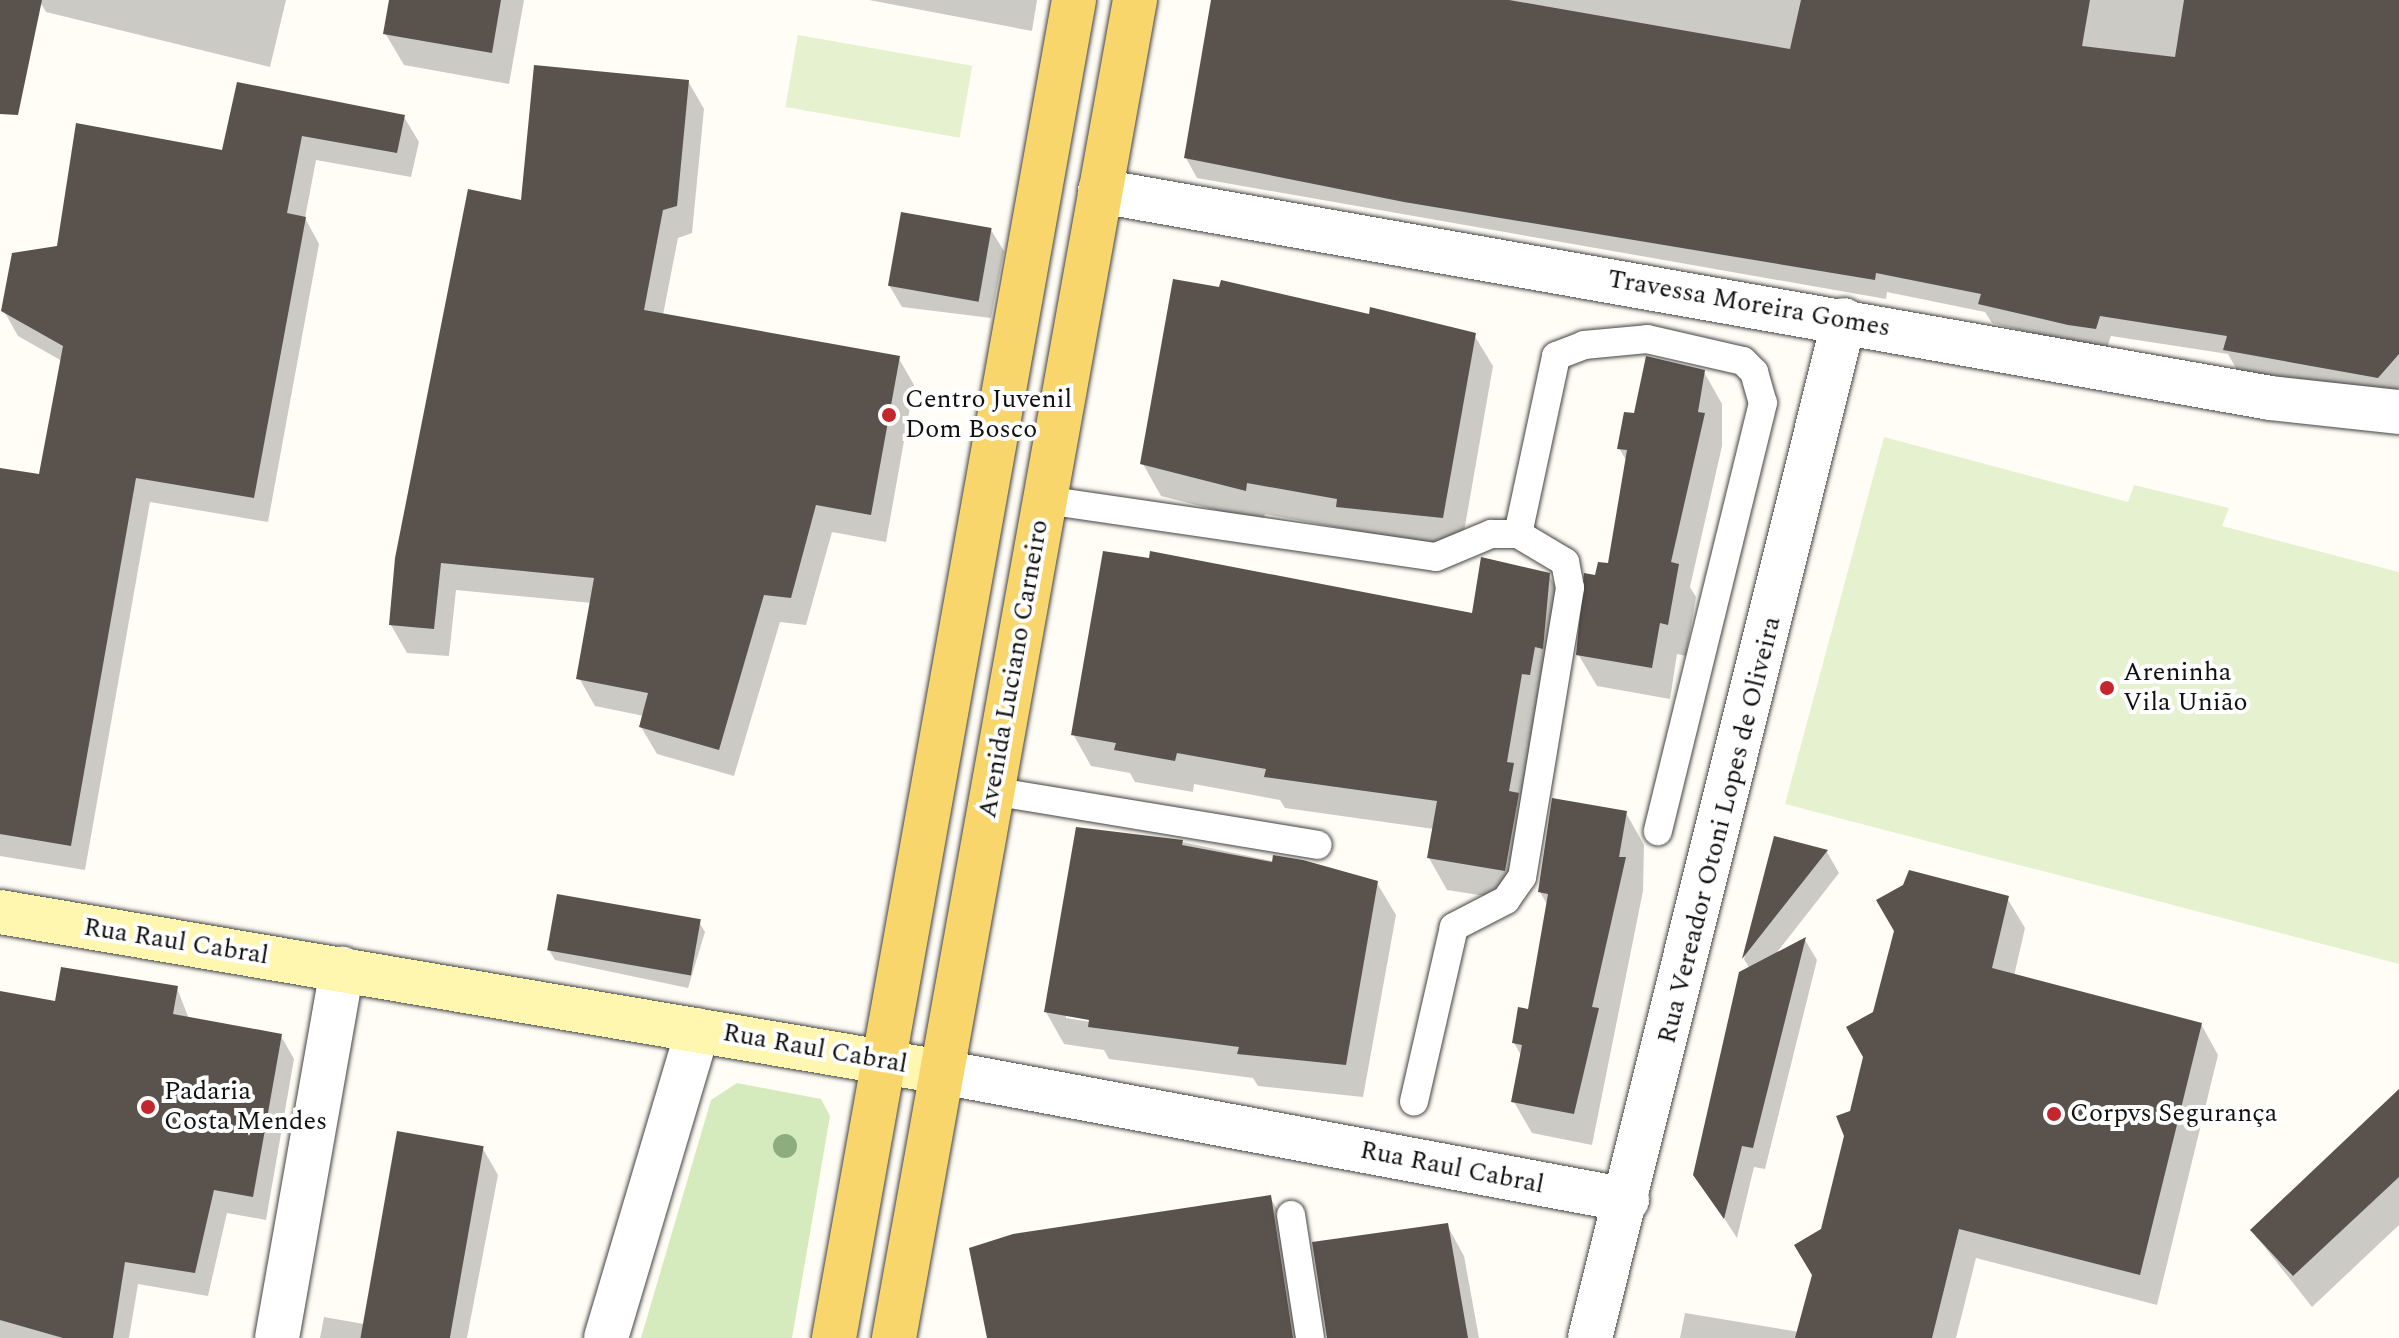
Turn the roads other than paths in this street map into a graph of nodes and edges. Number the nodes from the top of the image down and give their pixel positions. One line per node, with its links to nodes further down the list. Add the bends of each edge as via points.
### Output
1 (1074, 0): 14 (main road)
2 (1135, 0): 3 (main road, Avenida Luciano Carneiro)
3 (1100, 191): 4 (street, Travessa Moreira Gomes); 6 (main road, Avenida Luciano Carneiro)
4 (1844, 320): 5 (street, Travessa Moreira Gomes, via 2270,398); 17 (street, Rua Vereador Otoni Lopes de Oliveira)
5 (2399, 412)
6 (1045, 500): 7 (lane, via 1436,557 1491,534); 8 (main road, Avenida Luciano Carneiro)
7 (1518, 534): 9 (lane, via 1556,356 1584,345 1647,339 1743,361 1754,372 1763,403); 16 (lane, via 1565,562 1570,588 1522,877 1506,900 1454,927)
8 (992, 791): 10 (lane); 15 (main road, Avenida Luciano Carneiro)
9 (1658, 831)
10 (1318, 845)
11 (0, 912): 12 (main road, Rua Raul Cabral)
12 (342, 969): 13 (main road, Rua Raul Cabral); 19 (street)
13 (698, 1030): 14 (main road, Rua Raul Cabral); 20 (street)
14 (882, 1058): 15 (main road, Rua Raul Cabral); 21 (main road)
15 (942, 1072): 17 (street, Rua Raul Cabral); 22 (main road, Avenida Luciano Carneiro)
16 (1414, 1101)
17 (1627, 1200): 24 (street, Rua Vereador Otoni Lopes de Oliveira)
18 (1291, 1215): 23 (lane)
19 (277, 1338)
20 (606, 1338)
21 (834, 1338)
22 (894, 1338)
23 (1310, 1338)
24 (1590, 1338)

